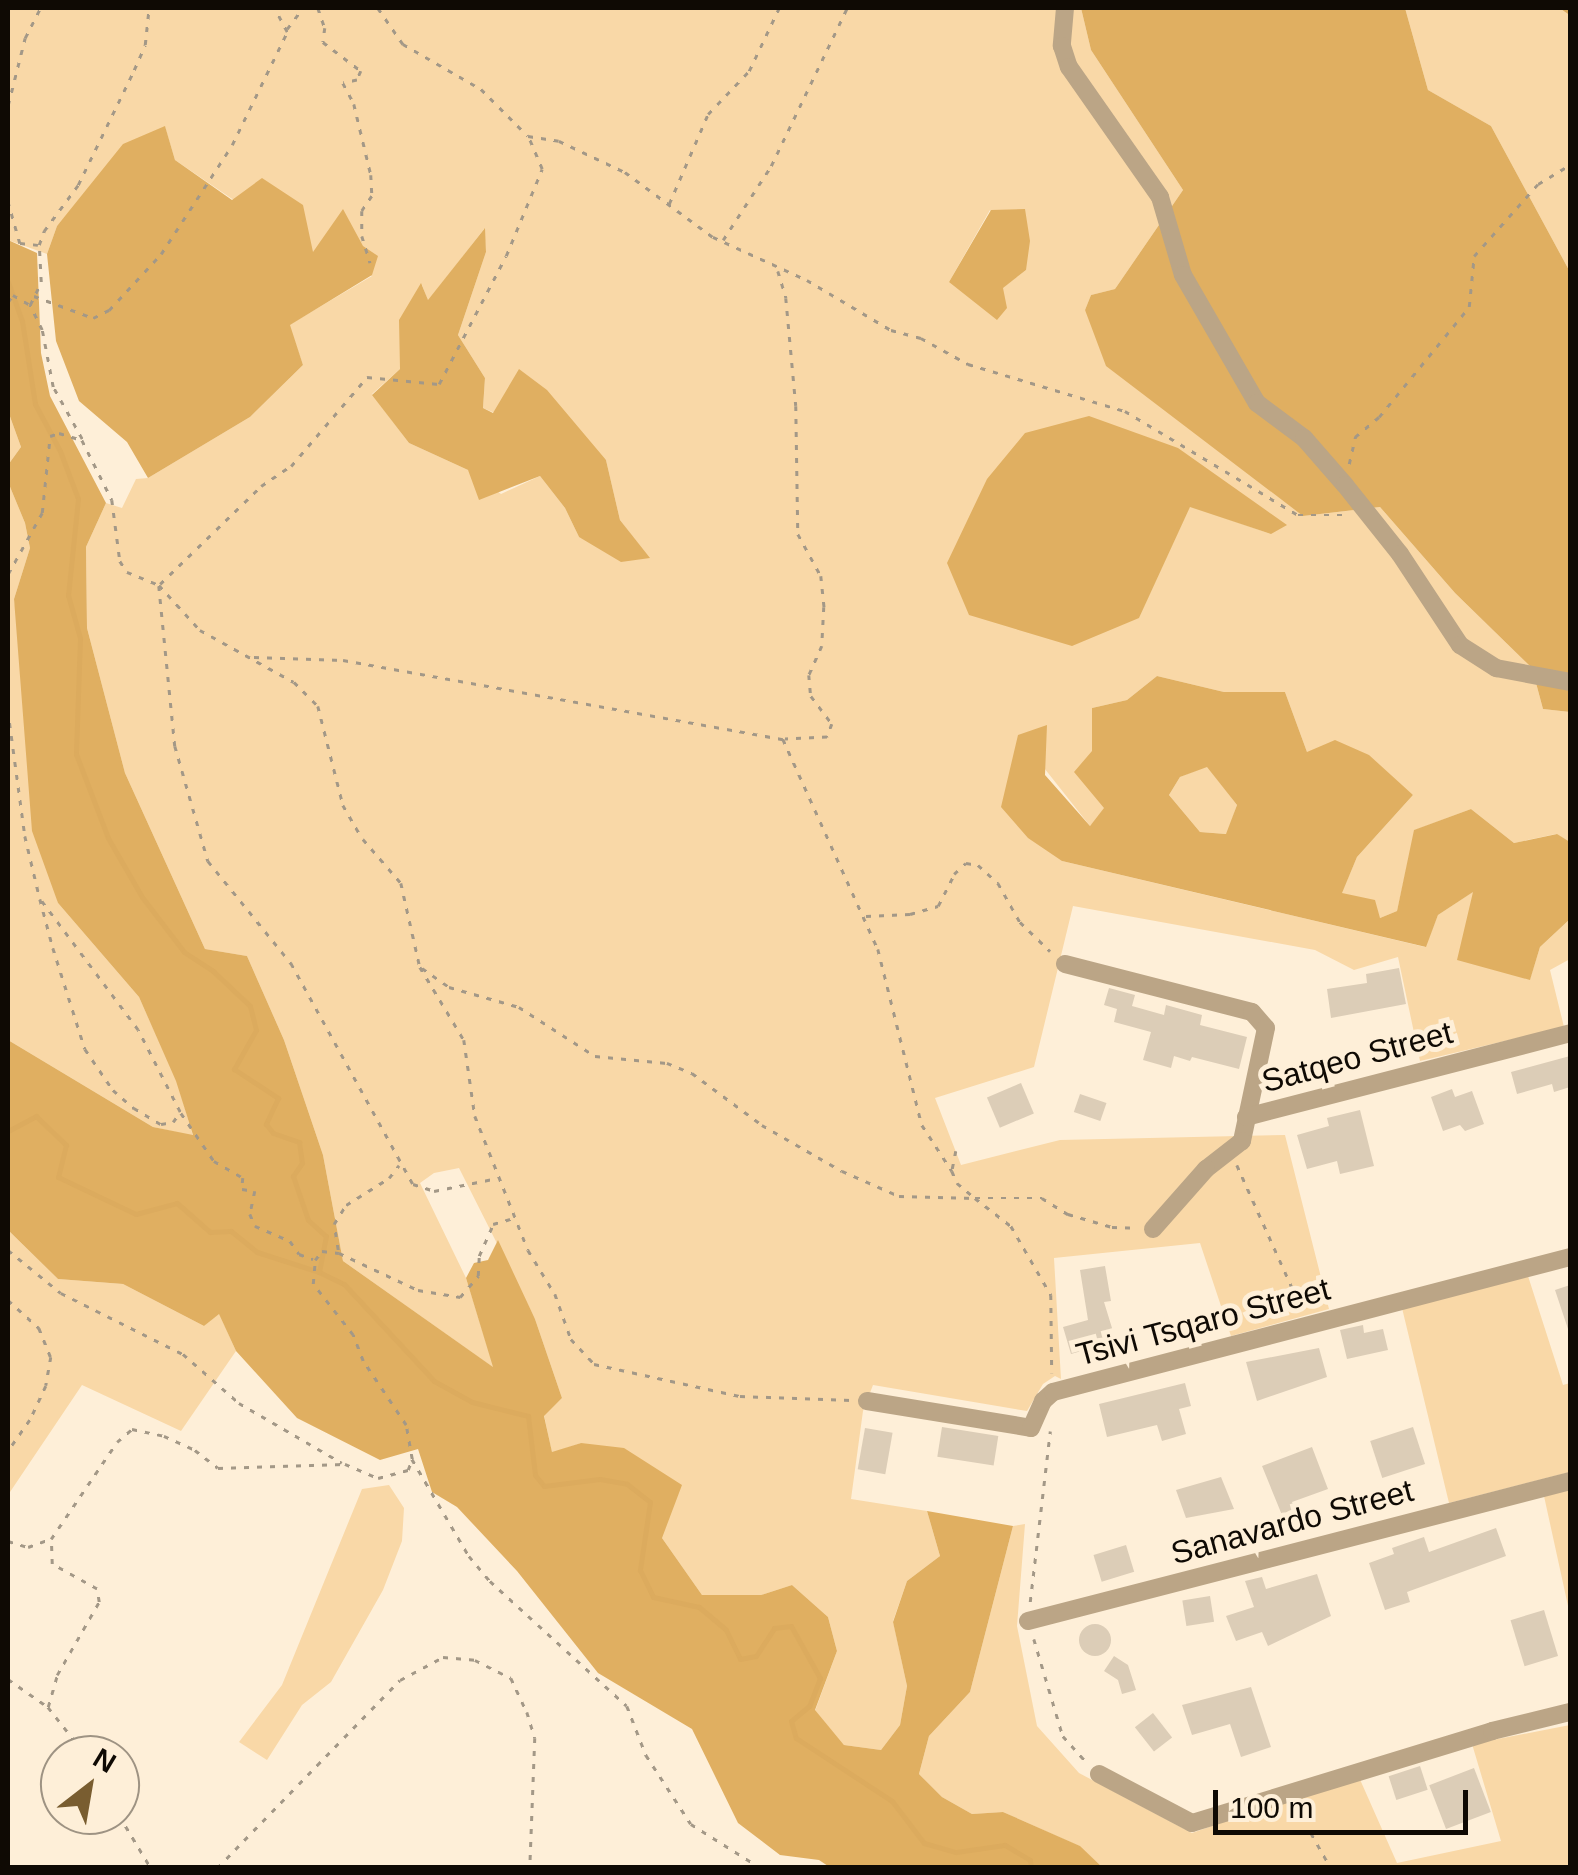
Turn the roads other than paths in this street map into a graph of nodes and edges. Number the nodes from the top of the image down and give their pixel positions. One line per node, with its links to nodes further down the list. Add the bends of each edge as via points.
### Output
1 (1065, 8): 2 (street, via 1068,68 1160,197 1183,275 1257,403 1304,438 1345,485 1460,646 1496,668)
2 (1570, 682)
3 (1065, 964): 5 (street, via 1262,1017 1266,1028)
4 (1570, 1033): 5 (street, Satqeo Street)
5 (1246, 1117): 6 (street, Satqeo Street, via 1242,1142 1206,1169)
6 (1153, 1228)
7 (1570, 1257): 8 (street, Tsivi Tsqaro Street, via 1053,1392 1042,1400 1031,1428)
8 (868, 1402)
9 (1570, 1481): 10 (street, Sanavardo Street)
10 (1028, 1621)
11 (1570, 1712): 12 (street, via 1192,1823)
12 (1099, 1774)

